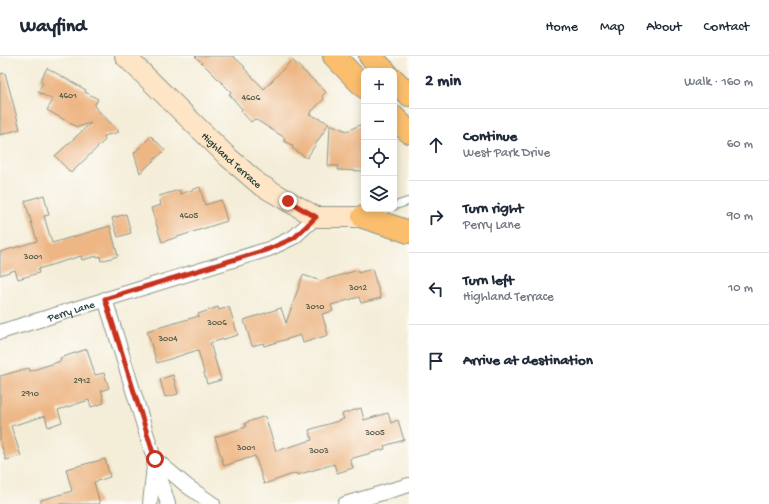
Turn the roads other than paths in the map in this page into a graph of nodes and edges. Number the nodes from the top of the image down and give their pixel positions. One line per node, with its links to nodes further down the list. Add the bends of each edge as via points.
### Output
1 (125, 56): 13 (main road, Highland Terrace, via 259,184)
2 (334, 56): 5 (highway)
3 (370, 56): 4 (highway)
4 (382, 68)
5 (361, 83)
6 (397, 83): 7 (highway)
7 (409, 95)
8 (397, 120): 9 (highway)
9 (409, 132)
10 (409, 201): 11 (lane)
11 (397, 205)
12 (377, 212): 14 (lane)
13 (316, 217): 14 (main road, Highland Terrace); 16 (street, Perry Lane, via 294,238 269,249)
14 (363, 217): 15 (highway)
15 (409, 232)
16 (105, 299): 17 (street, Perry Lane); 18 (street)
17 (0, 332)
18 (155, 459): 20 (street); 21 (street); 22 (street)
19 (409, 485): 23 (street)
20 (150, 504)
21 (168, 504)
22 (213, 504)
23 (345, 504)

